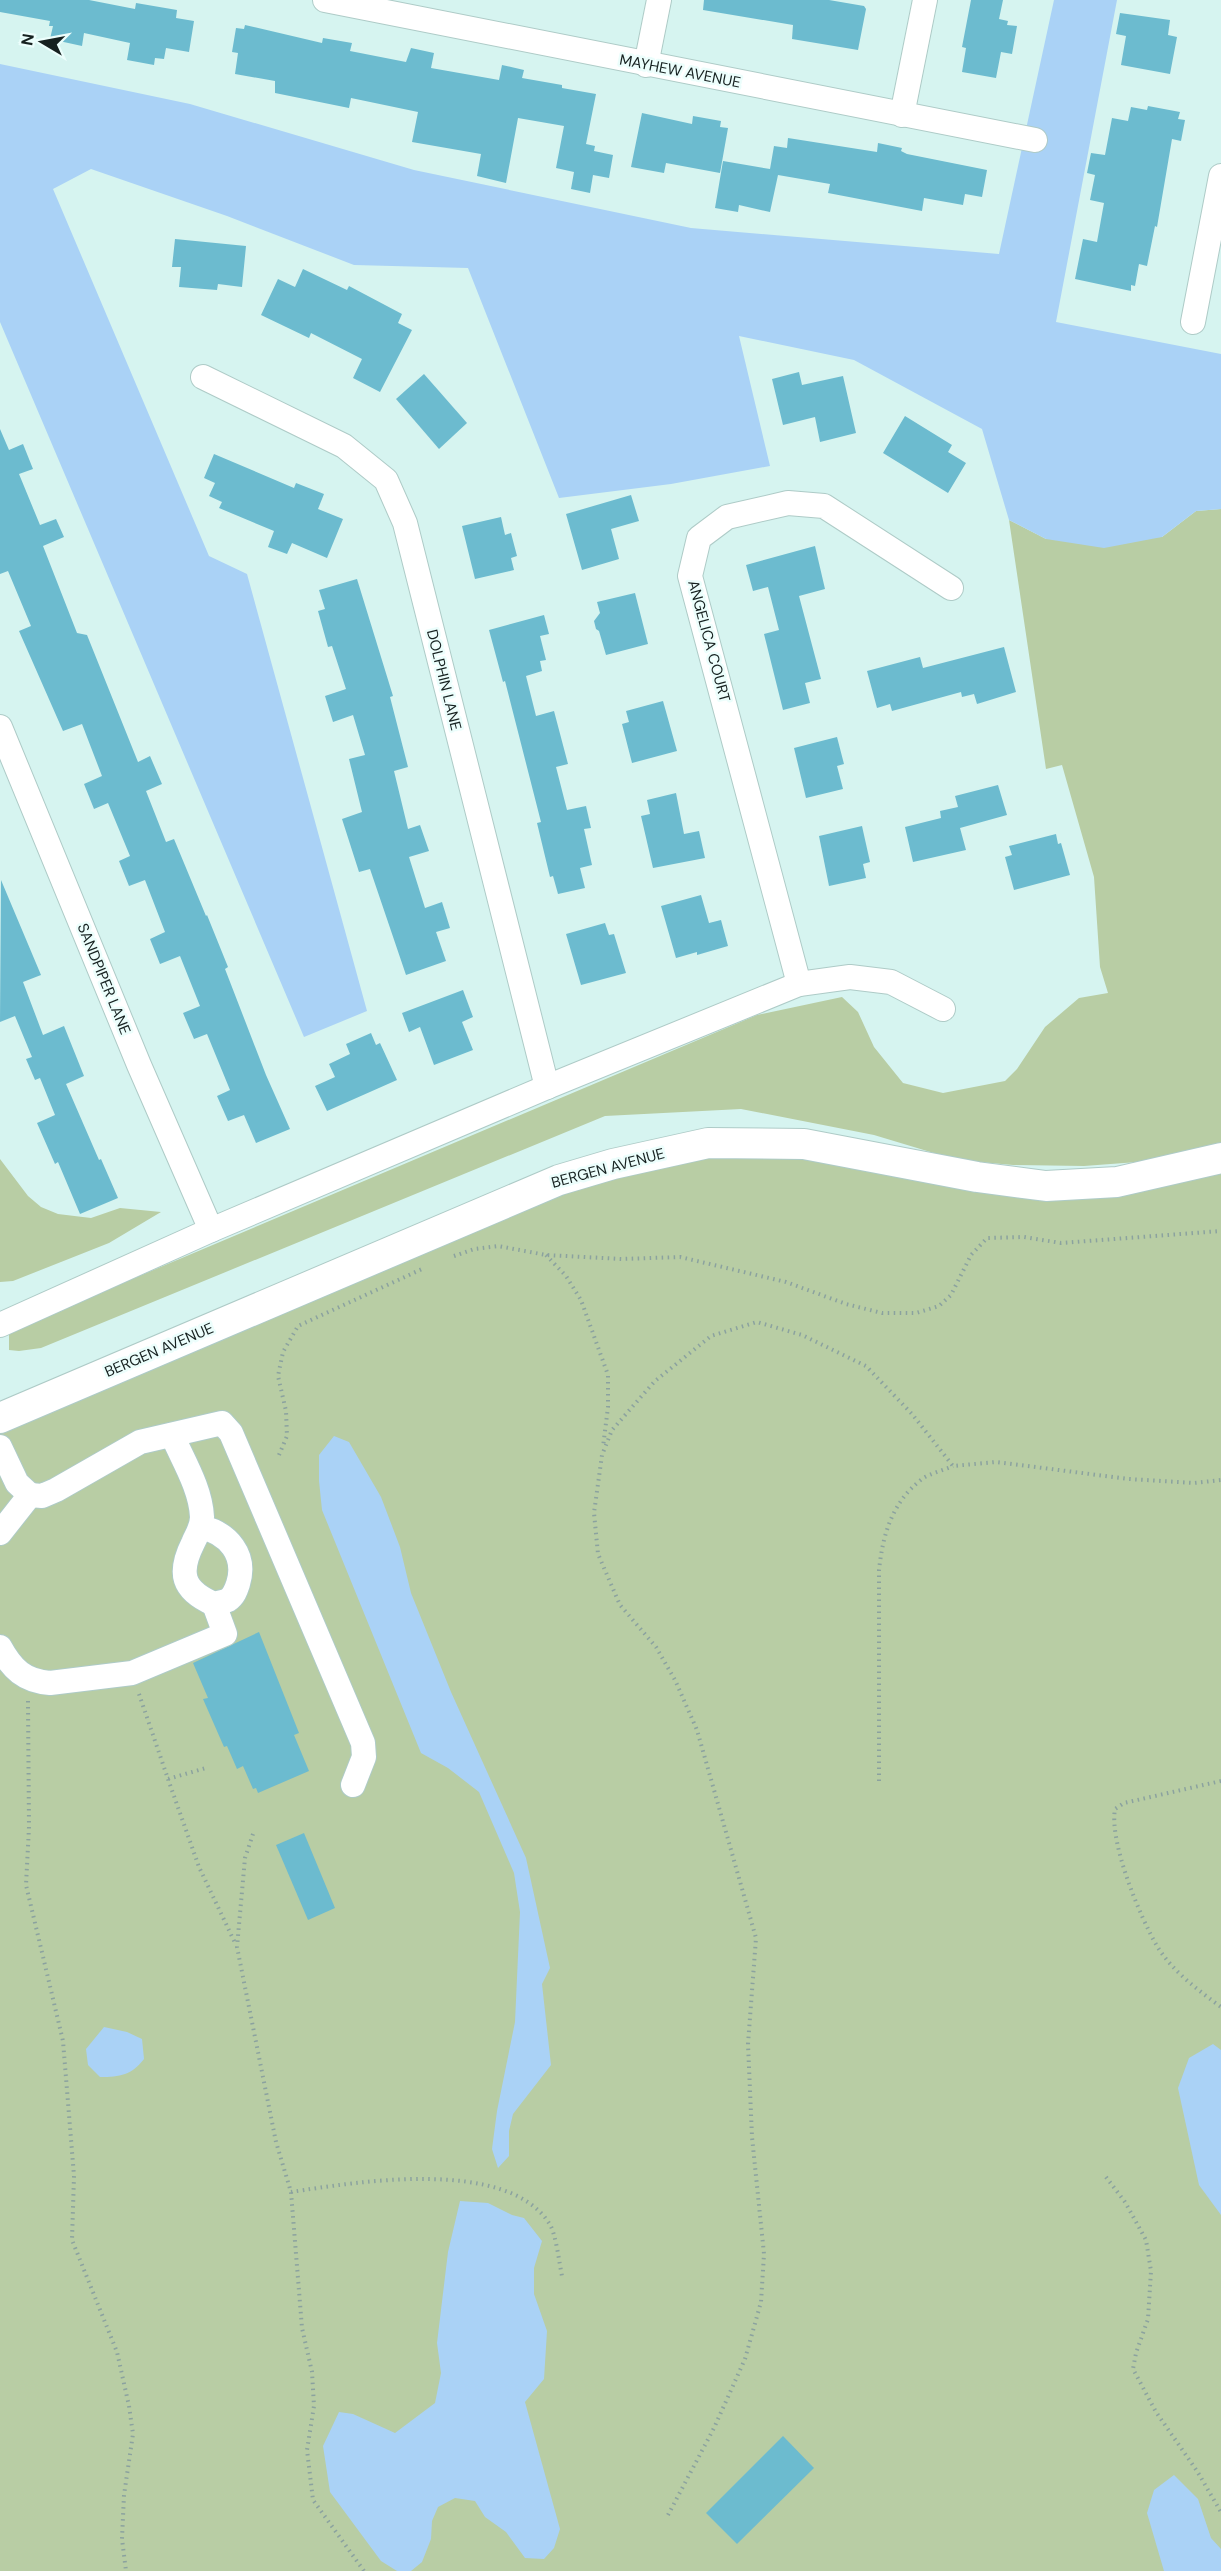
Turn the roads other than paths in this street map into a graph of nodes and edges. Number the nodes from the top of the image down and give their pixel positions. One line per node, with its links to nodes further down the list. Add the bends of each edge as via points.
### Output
1 (325, 0): 4 (street, MAYHEW AVENUE)
2 (658, 0): 5 (street)
3 (925, 0): 6 (street)
4 (389, 6): 5 (street, MAYHEW AVENUE)
5 (646, 64): 6 (street, MAYHEW AVENUE)
6 (902, 115): 7 (street, MAYHEW AVENUE)
7 (1035, 140)
8 (1221, 176): 9 (street)
9 (1192, 322)
10 (203, 377): 15 (street, DOLPHIN LANE, via 344,446 386,480 405,524)
11 (951, 588): 13 (street, ANGELICA COURT, via 824,507 788,503 727,517 699,538 690,576)
12 (0, 727): 17 (street, SANDPIPER LANE)
13 (799, 984): 14 (street, via 850,977 891,982); 15 (street)
14 (943, 1009)
15 (547, 1087): 17 (street)
16 (1221, 1158): 19 (main road, BERGEN AVENUE, via 1117,1182 1046,1185 977,1177 804,1144 708,1143 559,1180)
17 (211, 1230): 18 (street)
18 (0, 1325)
19 (0, 1418)
20 (172, 1435): 22 (street, via 140,1442 56,1491); 23 (street, via 200,1499); 27 (street, via 222,1423 231,1433 363,1743 364,1757)
21 (0, 1447): 22 (street, via 16,1483)
22 (30, 1495): 24 (street)
23 (201, 1527): 25 (street, via 183,1567 186,1585 199,1598); 25 (street, via 215,1530 239,1556 241,1575 236,1592)
24 (0, 1533)
25 (214, 1604): 26 (street, via 225,1634 132,1673 38,1682 19,1673)
26 (0, 1647)
27 (353, 1785)

